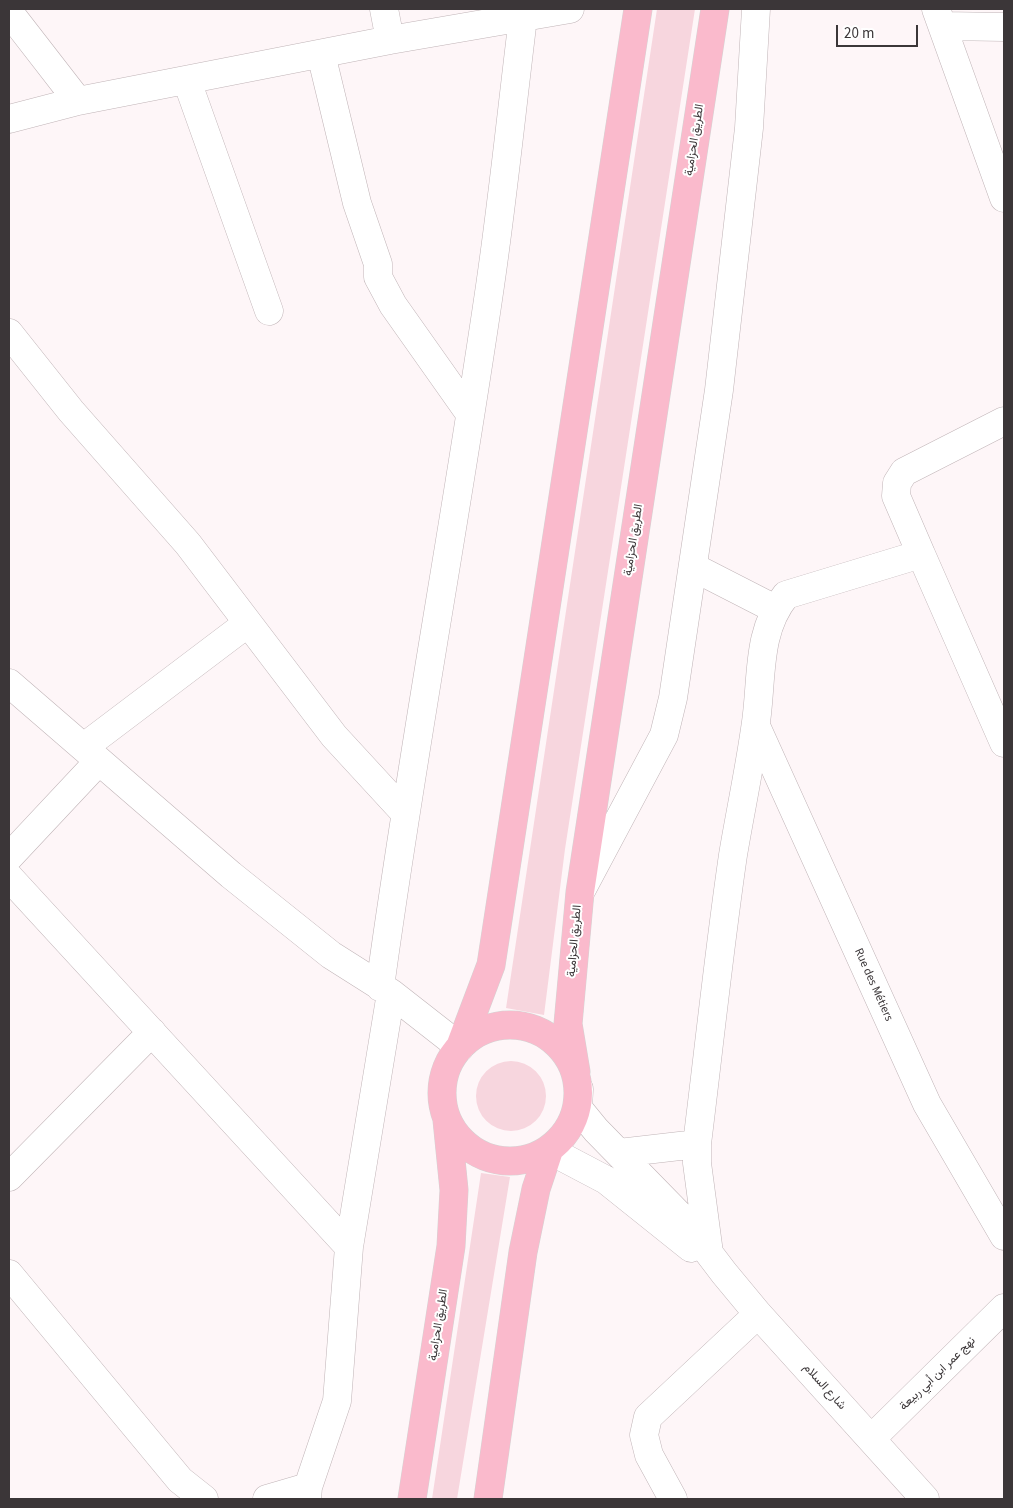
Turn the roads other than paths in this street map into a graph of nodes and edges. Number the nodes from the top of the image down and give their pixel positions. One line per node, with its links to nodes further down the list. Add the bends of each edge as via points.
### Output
1 (384, 9): 10 (street)
2 (570, 9): 7 (street)
3 (638, 9): 34 (highway, الطريق الحزامية, via 491,966)
4 (715, 9): 31 (highway, الطريق الحزامية)
5 (756, 9): 21 (street, via 750,128 719,390)
6 (9, 12): 13 (street)
7 (523, 18): 10 (street); 18 (street, via 490,284)
8 (939, 18): 9 (street); 15 (street)
9 (1004, 27)
10 (390, 40): 11 (street)
11 (321, 54): 12 (street); 18 (street, via 357,203 378,264 378,278 393,306)
12 (187, 81): 13 (street); 16 (street)
13 (78, 101): 14 (street)
14 (9, 119)
15 (1004, 198)
16 (269, 311)
17 (9, 333): 23 (street, via 71,411 188,544)
18 (470, 414): 28 (street)
19 (1004, 421): 20 (street, via 904,472 897,483 896,496)
20 (921, 554): 22 (street, via 786,595); 26 (street)
21 (693, 567): 22 (street); 31 (street, via 673,698 664,735)
22 (775, 609): 25 (street, via 762,653)
23 (248, 623): 27 (street); 28 (street, via 334,736)
24 (9, 683): 27 (street)
25 (756, 726): 37 (street, via 733,854); 41 (street, Rue des Métiers, via 927,1104)
26 (1004, 743)
27 (91, 754): 29 (street); 32 (street, via 231,875 331,955)
28 (404, 812): 32 (street)
29 (9, 857)
30 (9, 877): 33 (street)
31 (580, 892): 35 (highway, الطريق الحزامية, via 568,1024)
32 (385, 990): 34 (street); 42 (street)
33 (152, 1032): 40 (street); 42 (street)
34 (460, 1047): 35 (highway, الطريق الحزامية, via 481,1031 503,1025 527,1026 548,1036 565,1051); 36 (highway, الطريق الحزامية, via 450,1060 443,1080 442,1100)
35 (577, 1081): 38 (highway, الطريق الحزامية, via 578,1106 572,1123); 39 (street, شارع السلام, via 578,1108)
36 (447, 1120): 38 (highway, الطريق الحزامية, via 459,1139 476,1153 497,1160 519,1161); 52 (highway, الطريق الحزامية, via 454,1190 451,1246)
37 (697, 1144): 39 (street); 43 (street, via 697,1163)
38 (549, 1150): 43 (street, شارع السلام, via 606,1180); 53 (highway, الطريق الحزامية, via 536,1189 523,1252)
39 (619, 1153): 43 (street, شارع السلام, via 683,1219)
40 (9, 1176)
41 (1004, 1236)
42 (349, 1247): 48 (street, via 337,1401)
43 (716, 1263): 46 (street, شارع السلام)
44 (9, 1274): 50 (street, via 180,1480)
45 (1004, 1308): 47 (street, نهج عمر ابن أبي ربيعة)
46 (758, 1314): 47 (street, شارع السلام); 54 (street, via 648,1417 644,1434 649,1455)
47 (870, 1439): 49 (street, شارع السلام)
48 (308, 1493): 51 (street)
49 (911, 1495)
50 (204, 1499)
51 (267, 1499)
52 (412, 1499)
53 (488, 1499)
54 (673, 1499)

